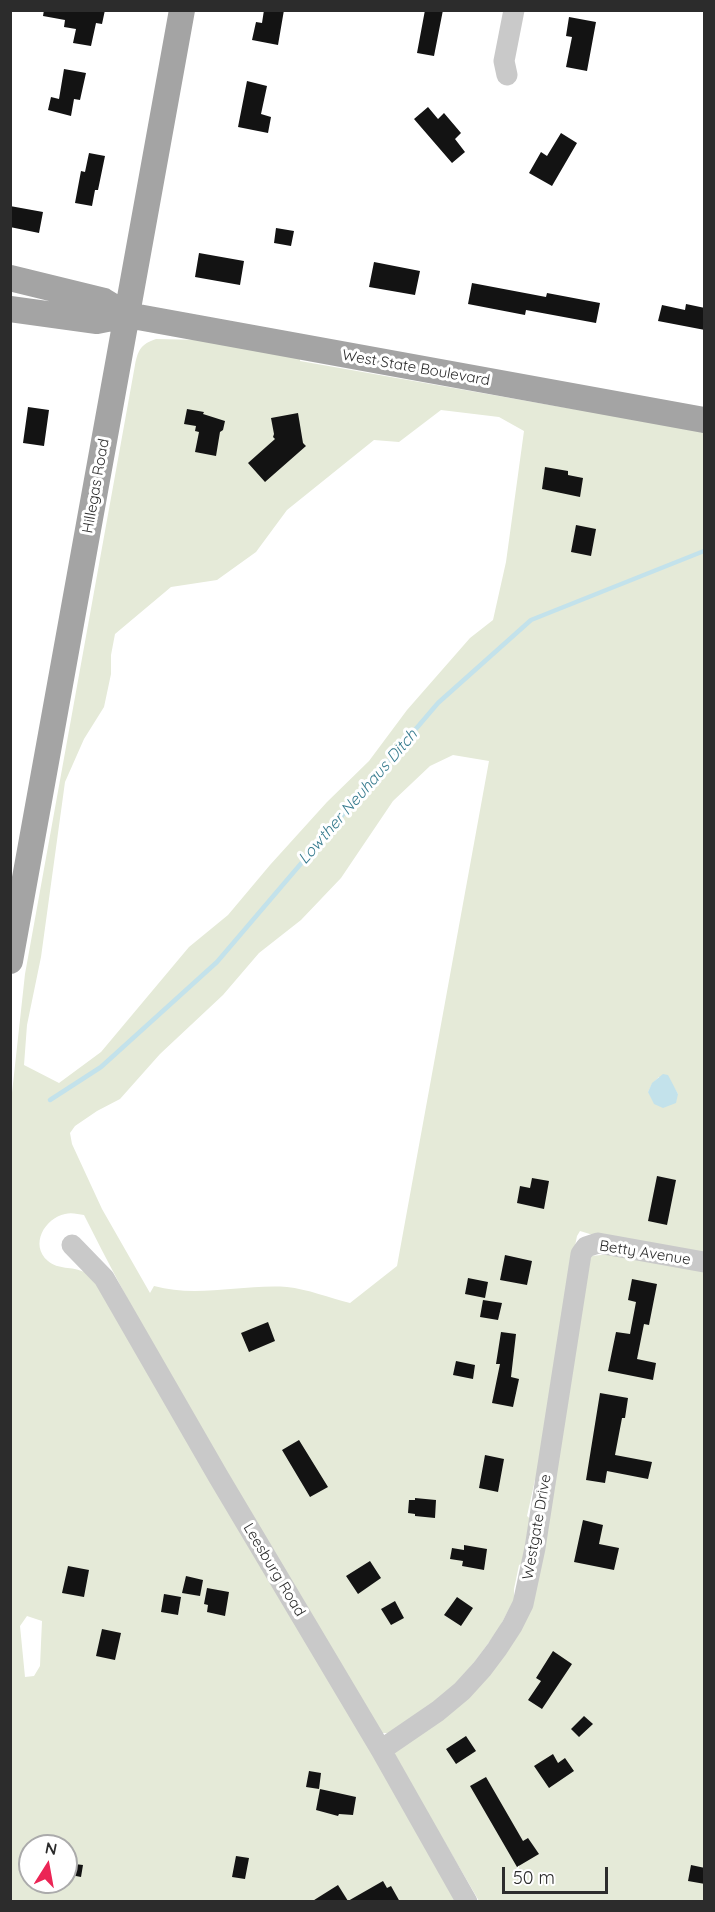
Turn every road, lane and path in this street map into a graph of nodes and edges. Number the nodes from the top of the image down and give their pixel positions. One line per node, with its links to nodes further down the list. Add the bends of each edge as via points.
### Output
1 (182, 10): 6 (main road, Hillegas Road)
2 (514, 10): 3 (street, via 504,61)
3 (507, 75)
4 (10, 278): 6 (main road, West State Boulevard, via 104,302)
5 (10, 309): 6 (main road, West State Boulevard, via 98,321)
6 (126, 315): 7 (main road, West State Boulevard); 8 (main road, Hillegas Road)
7 (705, 420)
8 (11, 959)
9 (72, 1245): 12 (street, Leesburg Road, via 104,1278)
10 (586, 1247): 11 (street, Betty Avenue, via 610,1244); 12 (street, Westgate Drive, via 578,1262 536,1548 523,1604 497,1649 462,1691)
11 (705, 1262)
12 (381, 1750): 13 (street, Leesburg Road)
13 (467, 1902)

